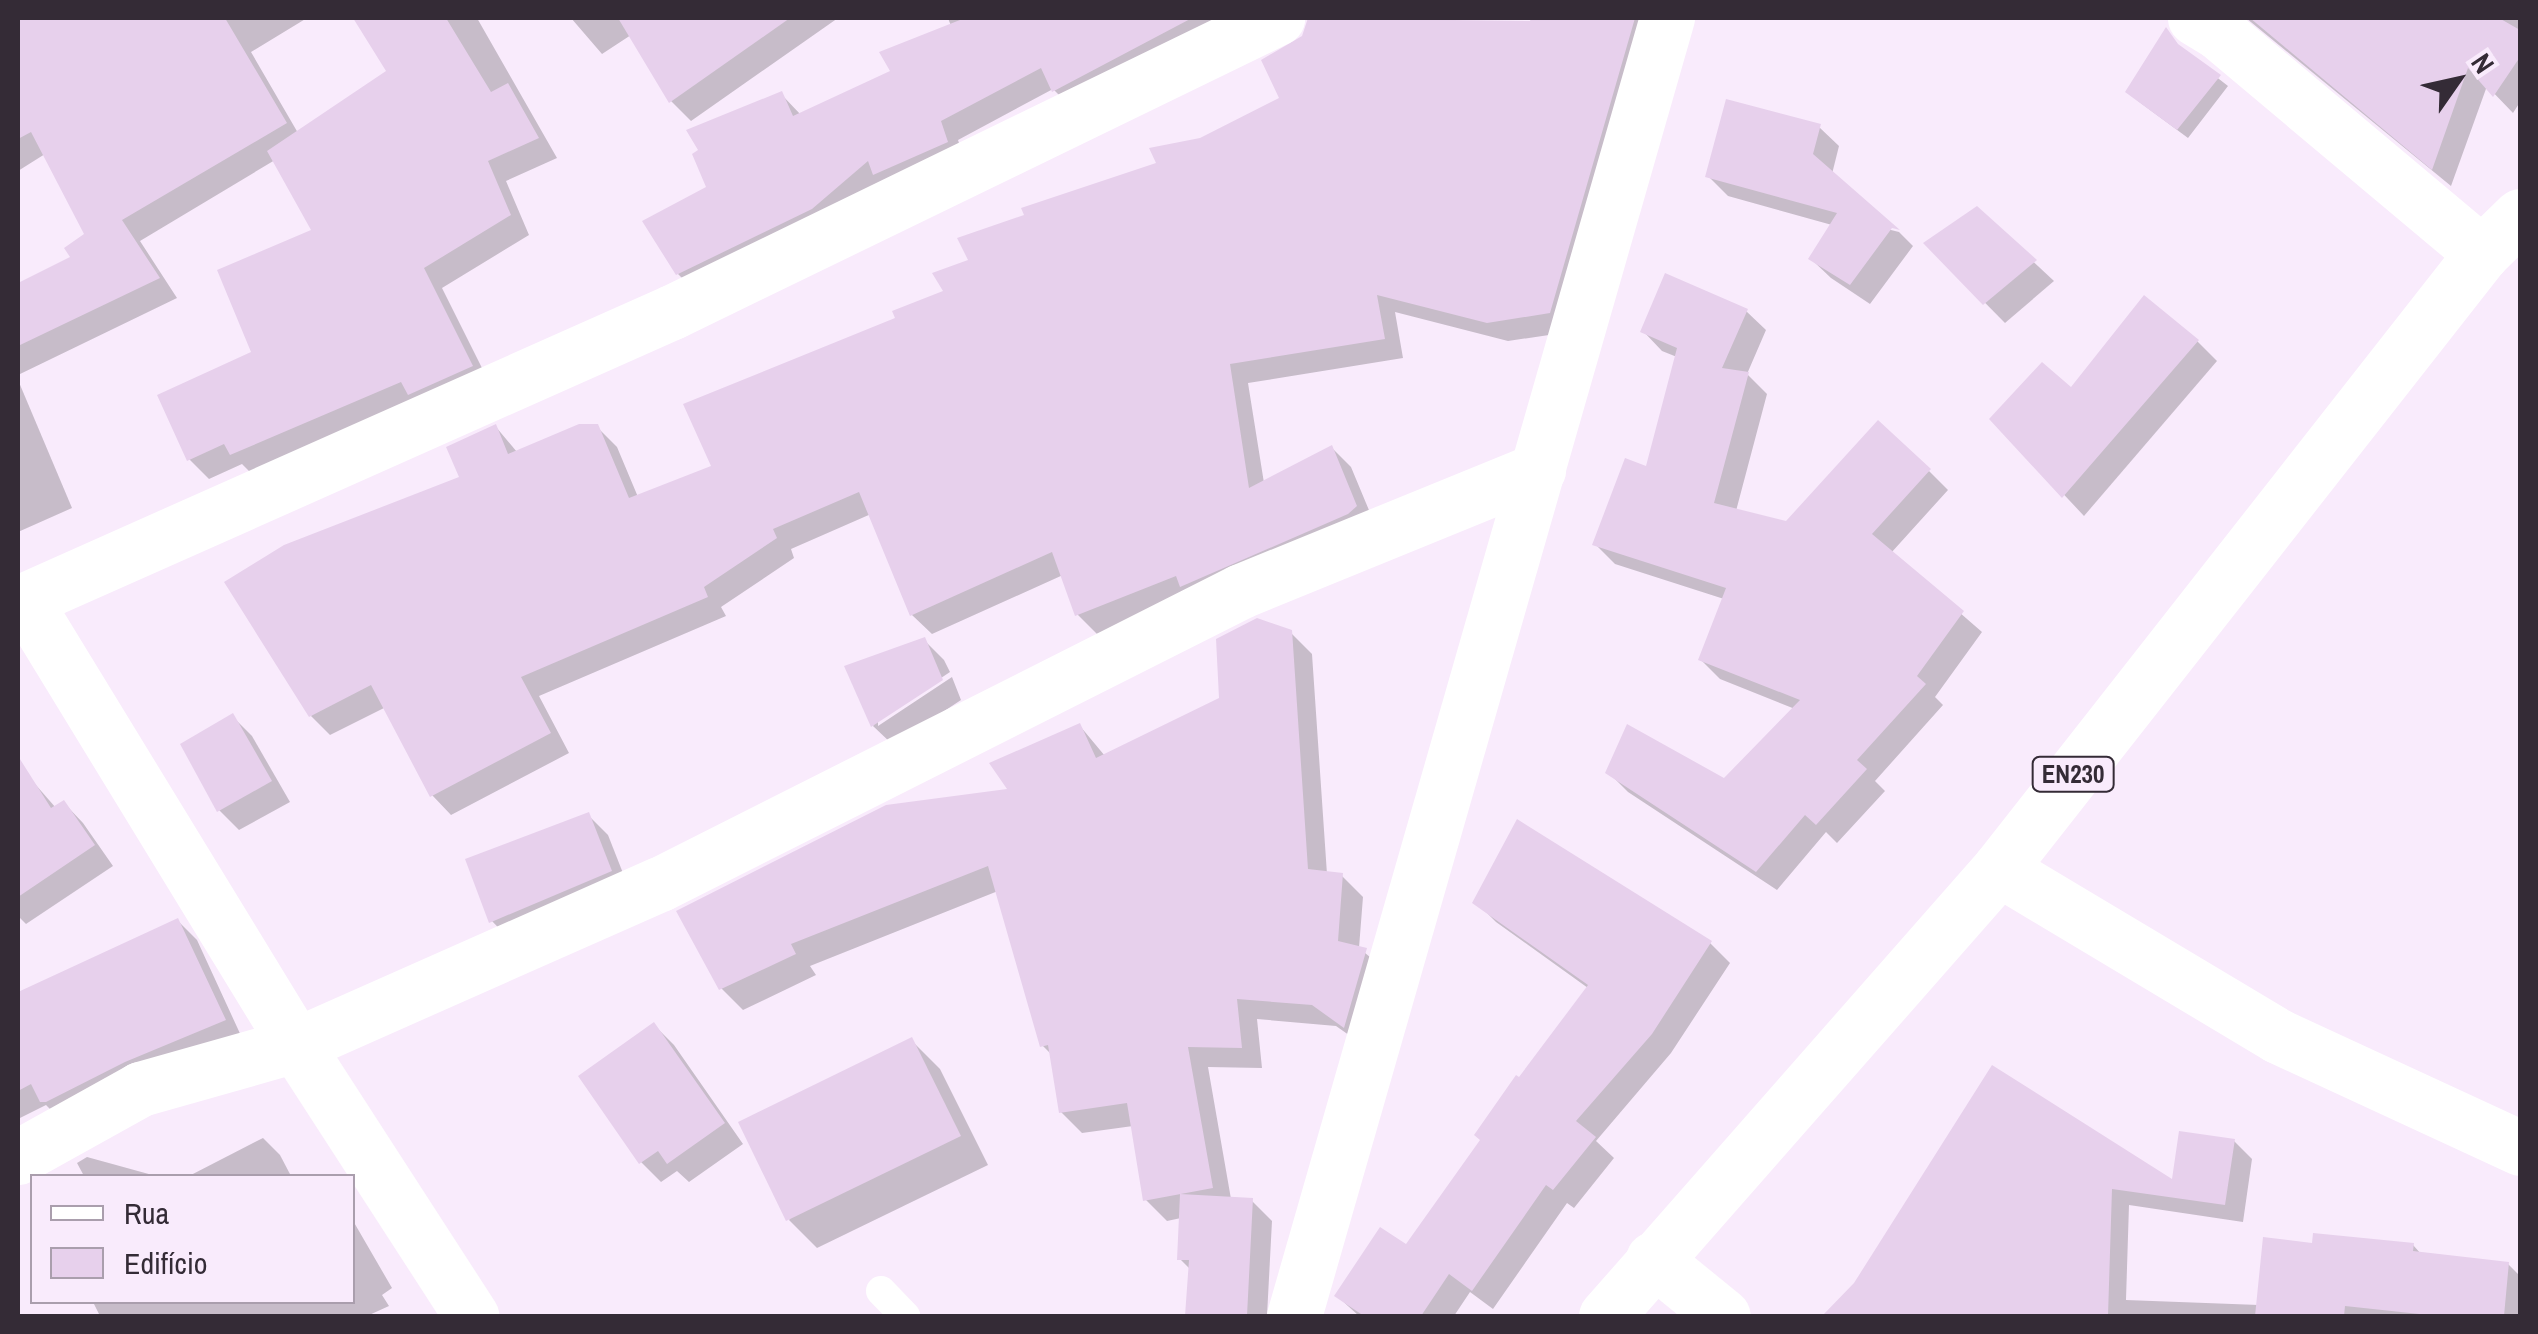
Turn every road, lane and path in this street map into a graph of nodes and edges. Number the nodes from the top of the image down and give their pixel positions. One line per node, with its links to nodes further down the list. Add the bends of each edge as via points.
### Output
1 (1277, 18): 7 (street, via 672,312)
2 (1667, 18): 6 (street)
3 (2194, 18): 5 (street)
4 (2520, 216): 5 (street, EN230)
5 (2482, 253): 8 (street, EN230)
6 (1538, 470): 9 (street, via 1241,590 737,848); 16 (street)
7 (21, 602): 9 (street)
8 (1999, 869): 10 (street, via 2278,1036); 12 (street, EN230)
9 (296, 1045): 11 (street, via 140,1089); 14 (street)
10 (2520, 1148)
11 (18, 1157)
12 (1653, 1259): 17 (street, EN230); 18 (street)
13 (880, 1290): 15 (lane)
14 (471, 1316)
15 (905, 1316)
16 (1294, 1316)
17 (1606, 1316)
18 (1723, 1316)

